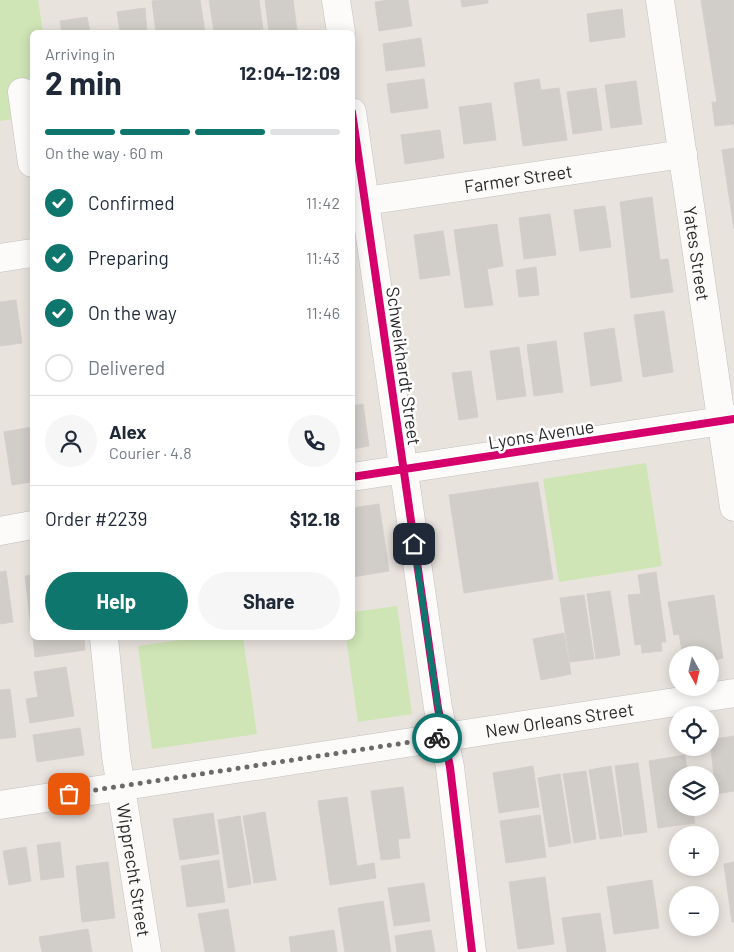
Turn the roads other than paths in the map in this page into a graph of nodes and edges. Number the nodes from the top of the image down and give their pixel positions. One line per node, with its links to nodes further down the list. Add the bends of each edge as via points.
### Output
1 (336, 0): 3 (street)
2 (660, 0): 7 (street, Yates Street)
3 (341, 30)
4 (22, 92): 5 (street)
5 (30, 149)
6 (355, 151): 8 (street, Schweikhardt Street)
7 (683, 154): 8 (street, Farmer Street); 11 (street, Yates Street)
8 (359, 202): 12 (street, Schweikhardt Street)
9 (30, 252): 10 (street)
10 (0, 258)
11 (728, 420): 12 (street, Lyons Avenue); 14 (street, Yates Street)
12 (403, 470): 13 (street, Lyons Avenue); 19 (street, Schweikhardt Street)
13 (355, 477)
14 (734, 507)
15 (30, 525): 16 (street)
16 (0, 531)
17 (104, 640): 20 (street, Wipprecht Street)
18 (734, 693): 19 (street, New Orleans Street)
19 (444, 737): 20 (street, New Orleans Street); 23 (street, Schweikhardt Street)
20 (121, 787): 21 (street, New Orleans Street); 22 (street, Wipprecht Street)
21 (0, 805)
22 (147, 952)
23 (472, 952)

